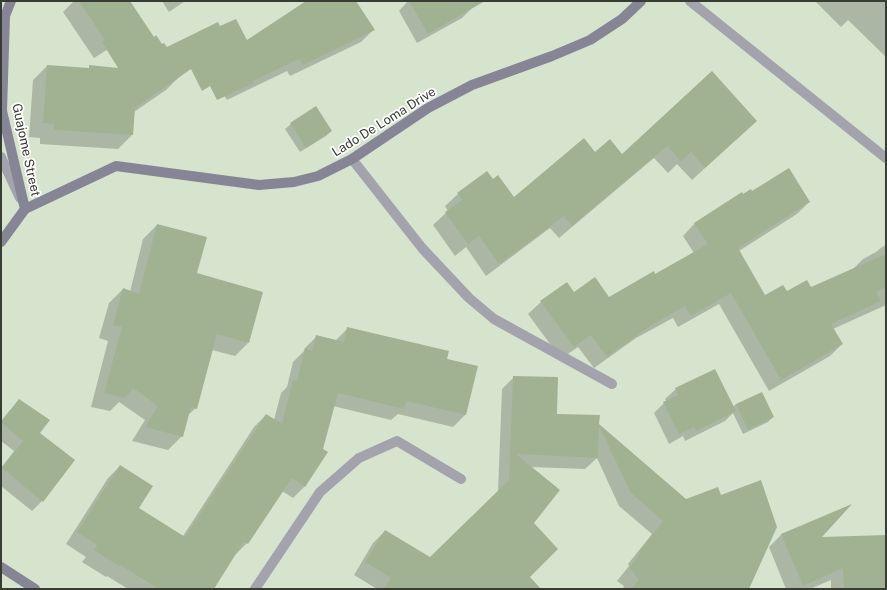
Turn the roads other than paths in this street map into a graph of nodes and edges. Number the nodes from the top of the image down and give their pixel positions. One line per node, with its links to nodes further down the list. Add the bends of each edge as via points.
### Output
1 (11, 1): 7 (street, Guajome Street, via 5,16 2,111)
2 (641, 1): 6 (street, Lado De Loma Drive, via 622,19 590,40 472,85 428,108)
3 (690, 1): 5 (lane)
4 (1, 156): 7 (lane)
5 (886, 158)
6 (352, 160): 7 (street, Lado De Loma Drive, via 318,176 294,182 259,185 116,166); 9 (lane, via 422,248 469,298 494,319)
7 (25, 209): 8 (street, Lado De Loma Drive)
8 (1, 242)
9 (612, 384)
10 (461, 479): 13 (lane, via 397,441 359,458 320,492)
11 (1, 567): 12 (street)
12 (35, 589)
13 (255, 589)

